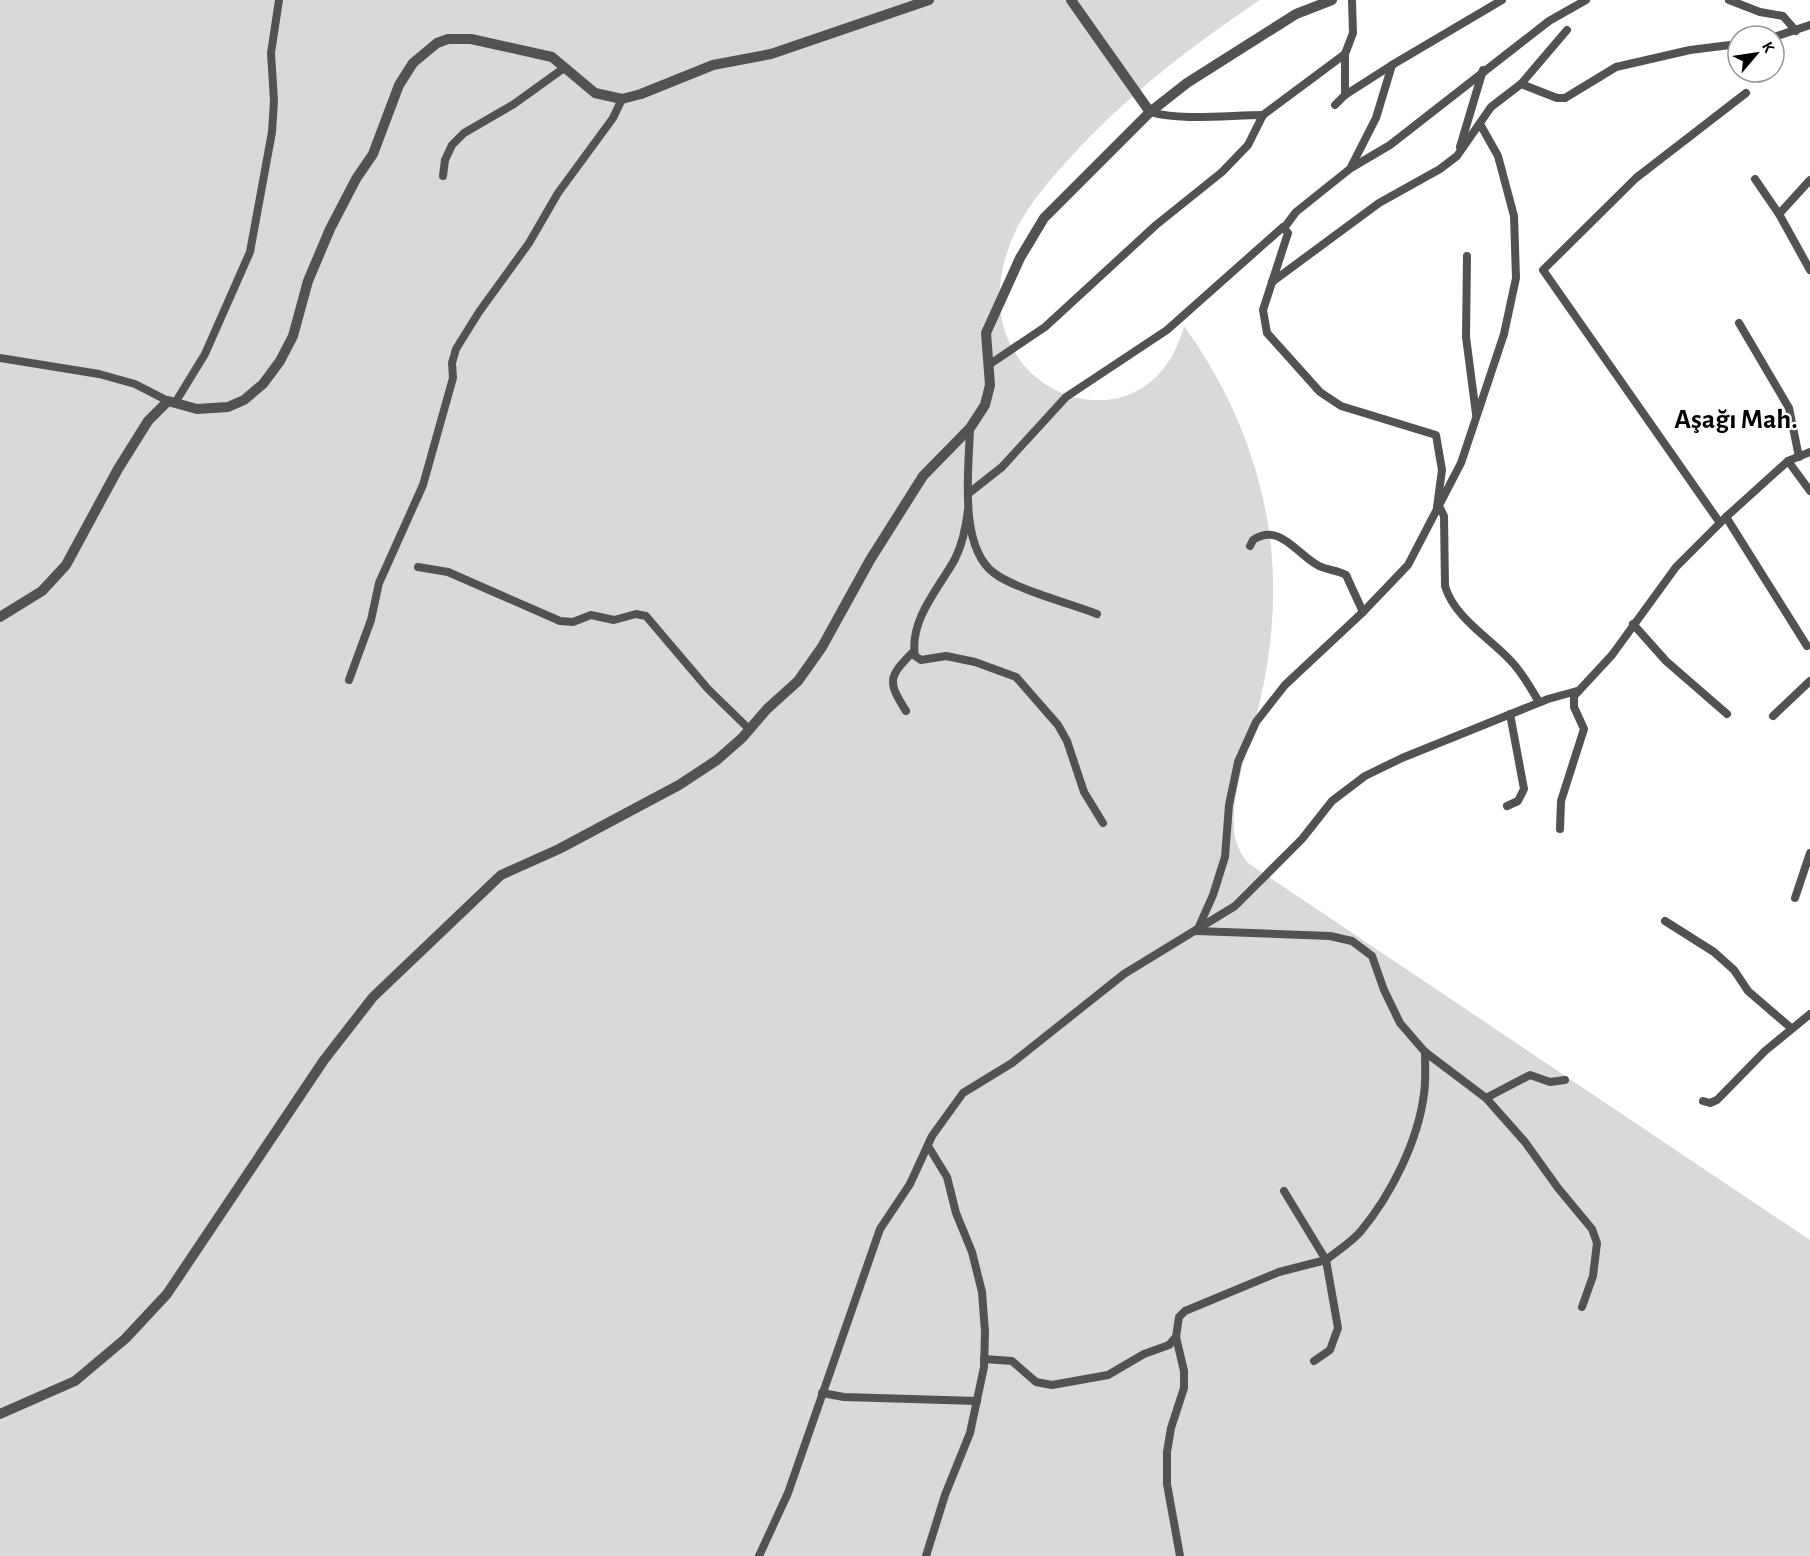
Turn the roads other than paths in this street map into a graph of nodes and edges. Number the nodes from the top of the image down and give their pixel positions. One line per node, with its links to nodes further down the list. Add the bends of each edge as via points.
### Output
1 (279, 0): 39 (street, via 271,52 272,132 250,252 205,354)
2 (929, 0): 21 (street, via 771,54 713,65)
3 (1071, 0): 23 (street)
4 (1332, 0): 23 (street, via 1296,14 1187,82)
5 (1352, 0): 14 (street, via 1353,33)
6 (1502, 0): 15 (street)
7 (1586, 0): 17 (street, via 1549,21)
8 (1729, 0): 11 (street, via 1783,16)
9 (1810, 25): 11 (street)
10 (1567, 30): 18 (street)
11 (1796, 31): 12 (street)
12 (1786, 34)
13 (1726, 46): 18 (street, via 1616,67 1565,98)
14 (1346, 54): 20 (street); 24 (street)
15 (1392, 65): 20 (street); 27 (street, via 1376,118)
16 (564, 68): 21 (street, via 594,93); 28 (street, via 464,133 452,145); 39 (street, via 552,57 471,39 448,39 424,52 399,85 373,154 330,229 308,281 293,336 280,361 263,384 228,407 197,409)
17 (1484, 70): 26 (street); 27 (street, via 1390,145)
18 (1521, 84): 25 (street, via 1491,107)
19 (1746, 93): 49 (street, via 1636,178 1543,270)
20 (1346, 95): 22 (street)
21 (622, 99): 58 (street, via 613,118 558,193 529,243 456,349 453,378 423,485 379,583)
22 (1335, 105)
23 (1150, 112): 24 (street, via 1181,117); 38 (street, via 1044,218 1020,258 986,333)
24 (1263, 115): 38 (street, via 1248,145 1222,172 1156,225 1045,327)
25 (1480, 124): 26 (street); 40 (street, via 1498,156 1514,216 1516,278 1504,334)
26 (1457, 156): 35 (street, via 1379,203)
27 (1351, 168): 32 (street, via 1296,212)
28 (443, 176)
29 (1755, 178): 31 (street)
30 (1810, 180): 31 (street)
31 (1779, 214): 34 (street)
32 (1284, 228): 35 (street, via 1288,232); 46 (street, via 1167,330 1066,397 1002,467)
33 (1467, 256): 40 (street, via 1466,337)
34 (1810, 270)
35 (1271, 283): 47 (street, via 1263,310 1267,333 1320,392 1341,406 1436,435 1442,470)
36 (1739, 323): 43 (street, via 1790,408)
37 (0, 358): 39 (street, via 99,374 135,384)
38 (990, 364): 41 (street, via 985,405)
39 (171, 402): 54 (street, via 148,421 66,565 42,591)
40 (1476, 418): 47 (street, via 1461,463)
41 (970, 428): 46 (street); 66 (street, via 923,476 798,681)
42 (1810, 452): 43 (street)
43 (1799, 457): 44 (street)
44 (1788, 461): 45 (street); 49 (street)
45 (1810, 490)
46 (969, 493): 48 (street)
47 (1438, 508): 52 (street, via 1408,565); 61 (street, via 1444,516 1448,595 1455,607 1510,660)
48 (968, 510): 53 (street, via 971,531 993,572); 57 (street, via 965,536 927,604)
49 (1723, 520): 55 (street, via 1676,567); 56 (street)
50 (1250, 546): 52 (street, via 1264,535 1282,538 1319,566 1346,575)
51 (418, 567): 66 (street, via 448,572 560,621 573,622 591,615 614,620 636,614 646,616 708,689)
52 (1363, 612): 73 (street, via 1285,685 1256,722 1238,762 1229,805 1225,857)
53 (1096, 614)
54 (0, 617)
55 (1634, 624): 60 (street, via 1612,655); 64 (street, via 1666,661)
56 (1809, 648)
57 (914, 651): 62 (street, via 900,665 892,682 892,689); 68 (street, via 918,660 946,656 1016,678 1058,725 1084,792)
58 (350, 680)
59 (1810, 681): 65 (street)
60 (1577, 691): 61 (street); 69 (street, via 1574,707 1584,729 1561,801)
61 (1539, 702): 63 (street)
62 (906, 711)
63 (1510, 714): 67 (street, via 1524,782 1521,796); 73 (street, via 1365,776 1332,801 1302,839 1235,906)
64 (1727, 714)
65 (1773, 716)
66 (750, 729): 89 (street, via 717,760 680,785 501,875 373,997 324,1060 167,1294 125,1339 75,1381)
67 (1507, 806)
68 (1103, 823)
69 (1560, 829)
70 (1810, 853): 71 (street)
71 (1795, 898)
72 (1665, 921): 75 (street, via 1714,952 1734,970 1748,991)
73 (1197, 931): 76 (street, via 1330,936 1352,941 1372,956 1400,1023); 80 (street, via 1124,974 1012,1063 963,1093)
74 (1810, 1014): 75 (street)
75 (1791, 1029): 79 (street, via 1717,1100)
76 (1425, 1052): 78 (street); 82 (street, via 1424,1094 1413,1138 1395,1178 1360,1233)
77 (1565, 1080): 78 (street, via 1550,1082 1530,1075)
78 (1486, 1098): 83 (street, via 1592,1229 1597,1243 1593,1276)
79 (1703, 1101)
80 (928, 1146): 85 (street, via 947,1178 972,1252 982,1292); 87 (street, via 910,1184 880,1228)
81 (1284, 1191): 82 (street)
82 (1326, 1260): 84 (street, via 1279,1272 1185,1311 1179,1317); 86 (street, via 1338,1328 1330,1350)
83 (1582, 1307)
84 (1176, 1337): 85 (street, via 1108,1375 1052,1385 1036,1382 1012,1361); 92 (street, via 1184,1388 1171,1428 1167,1484)
85 (984, 1359): 88 (street)
86 (1314, 1361)
87 (822, 1393): 88 (street); 90 (street, via 788,1493)
88 (977, 1401): 91 (street, via 970,1433)
89 (0, 1414)
90 (759, 1556)
91 (926, 1556)
92 (1180, 1556)

